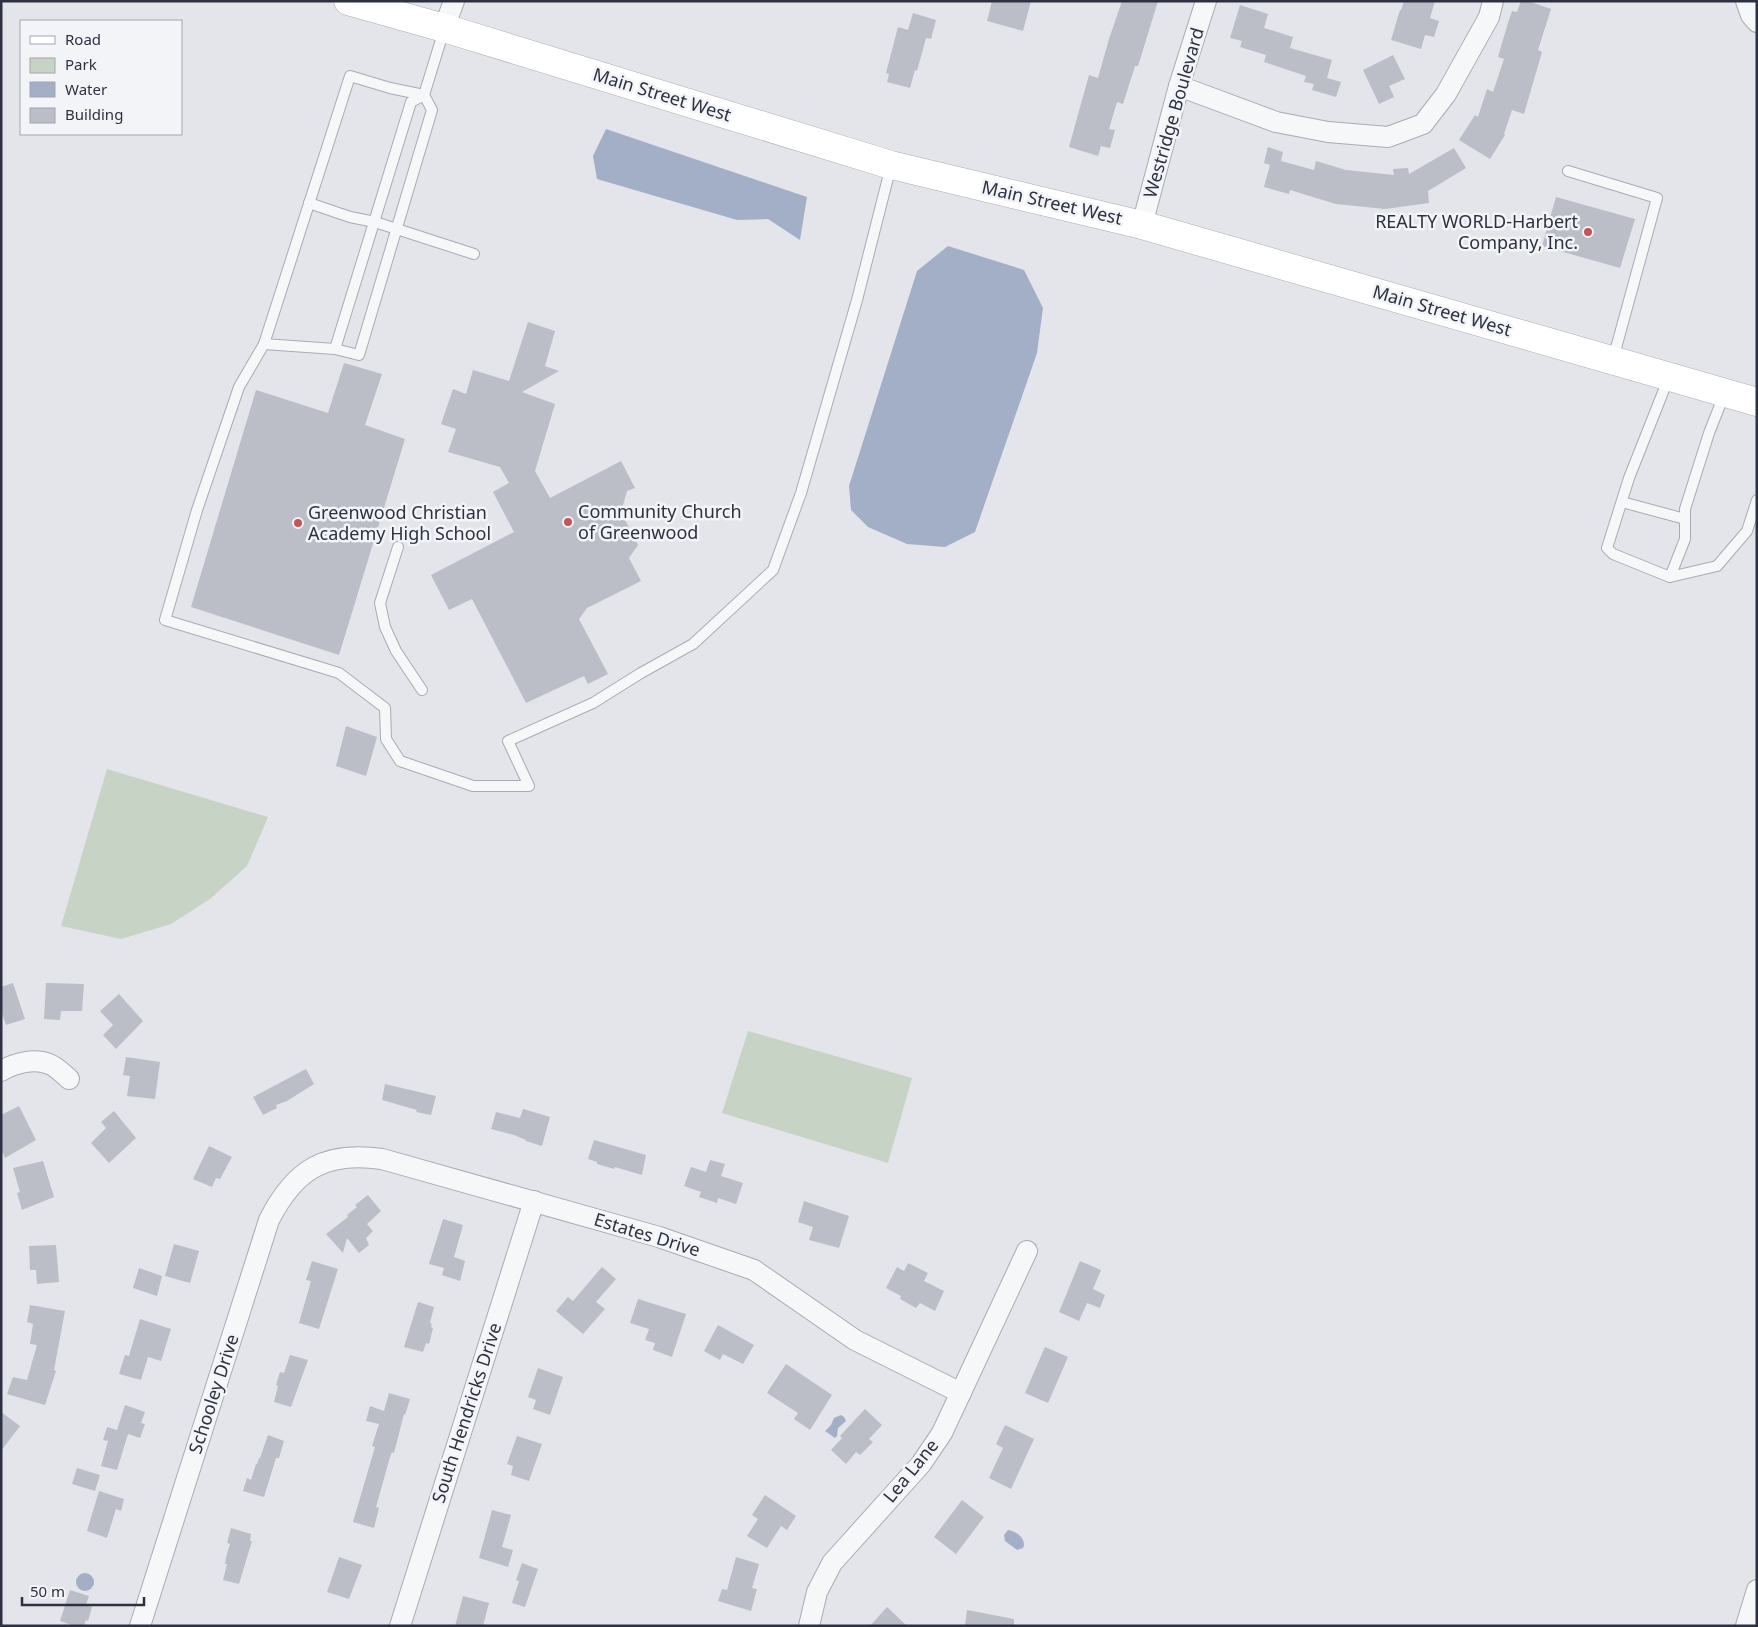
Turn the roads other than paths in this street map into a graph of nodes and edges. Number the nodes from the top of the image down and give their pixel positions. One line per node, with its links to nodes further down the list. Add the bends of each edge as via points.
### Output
1 (348, 1): 7 (main road, Main Street West)
2 (454, 1): 7 (street)
3 (1206, 1): 8 (street, Westridge Boulevard)
4 (1493, 1): 8 (street, via 1489,17 1423,124 1388,137 1328,132 1276,122)
5 (1746, 1): 6 (street)
6 (1757, 22)
7 (444, 28): 9 (lane); 10 (main road, Main Street West)
8 (1179, 86): 14 (street, Westridge Boulevard)
9 (424, 95): 12 (lane, via 350,76); 13 (lane, via 411,102); 15 (lane, via 432,110)
10 (891, 165): 14 (main road, Main Street West); 17 (lane, via 857,300 801,493 773,570 693,644 594,703 508,741 529,786 473,786 400,760 386,738 385,708 339,672 165,620 197,510 239,387)
11 (1568, 172): 19 (lane, via 1657,198)
12 (309, 203): 13 (lane, via 350,218); 17 (lane)
13 (374, 222): 15 (lane); 18 (lane)
14 (1142, 225): 19 (main road, Main Street West)
15 (396, 229): 16 (lane); 18 (lane, via 359,355)
16 (474, 254)
17 (264, 344): 18 (lane)
18 (334, 349)
19 (1613, 360): 20 (main road, Main Street West)
20 (1670, 376): 21 (main road, Main Street West); 24 (lane)
21 (1726, 392): 22 (main road, Main Street West); 25 (lane, via 1709,433 1685,509)
22 (1757, 402)
23 (1757, 500): 27 (lane, via 1747,531 1717,566)
24 (1622, 502): 25 (lane); 27 (lane, via 1608,548 1613,554)
25 (1685, 519): 27 (lane, via 1685,539)
26 (398, 547): 28 (lane, via 380,603 385,627 396,650)
27 (1670, 576)
28 (422, 690)
29 (1, 1071): 30 (street, via 21,1063 42,1063 50,1064)
30 (69, 1079)
31 (306, 1172): 32 (street, Estates Drive, via 327,1161 362,1156); 36 (street, Schooley Drive, via 277,1204 267,1226)
32 (534, 1201): 34 (street, Estates Drive, via 659,1237 754,1270 856,1340); 37 (street, South Hendricks Drive)
33 (1027, 1251): 34 (street, Lea Lane)
34 (961, 1393): 38 (street, Lea Lane, via 942,1433 921,1464 832,1563 817,1592)
35 (1757, 1590): 39 (street)
36 (140, 1626)
37 (400, 1626)
38 (809, 1626)
39 (1746, 1626)

